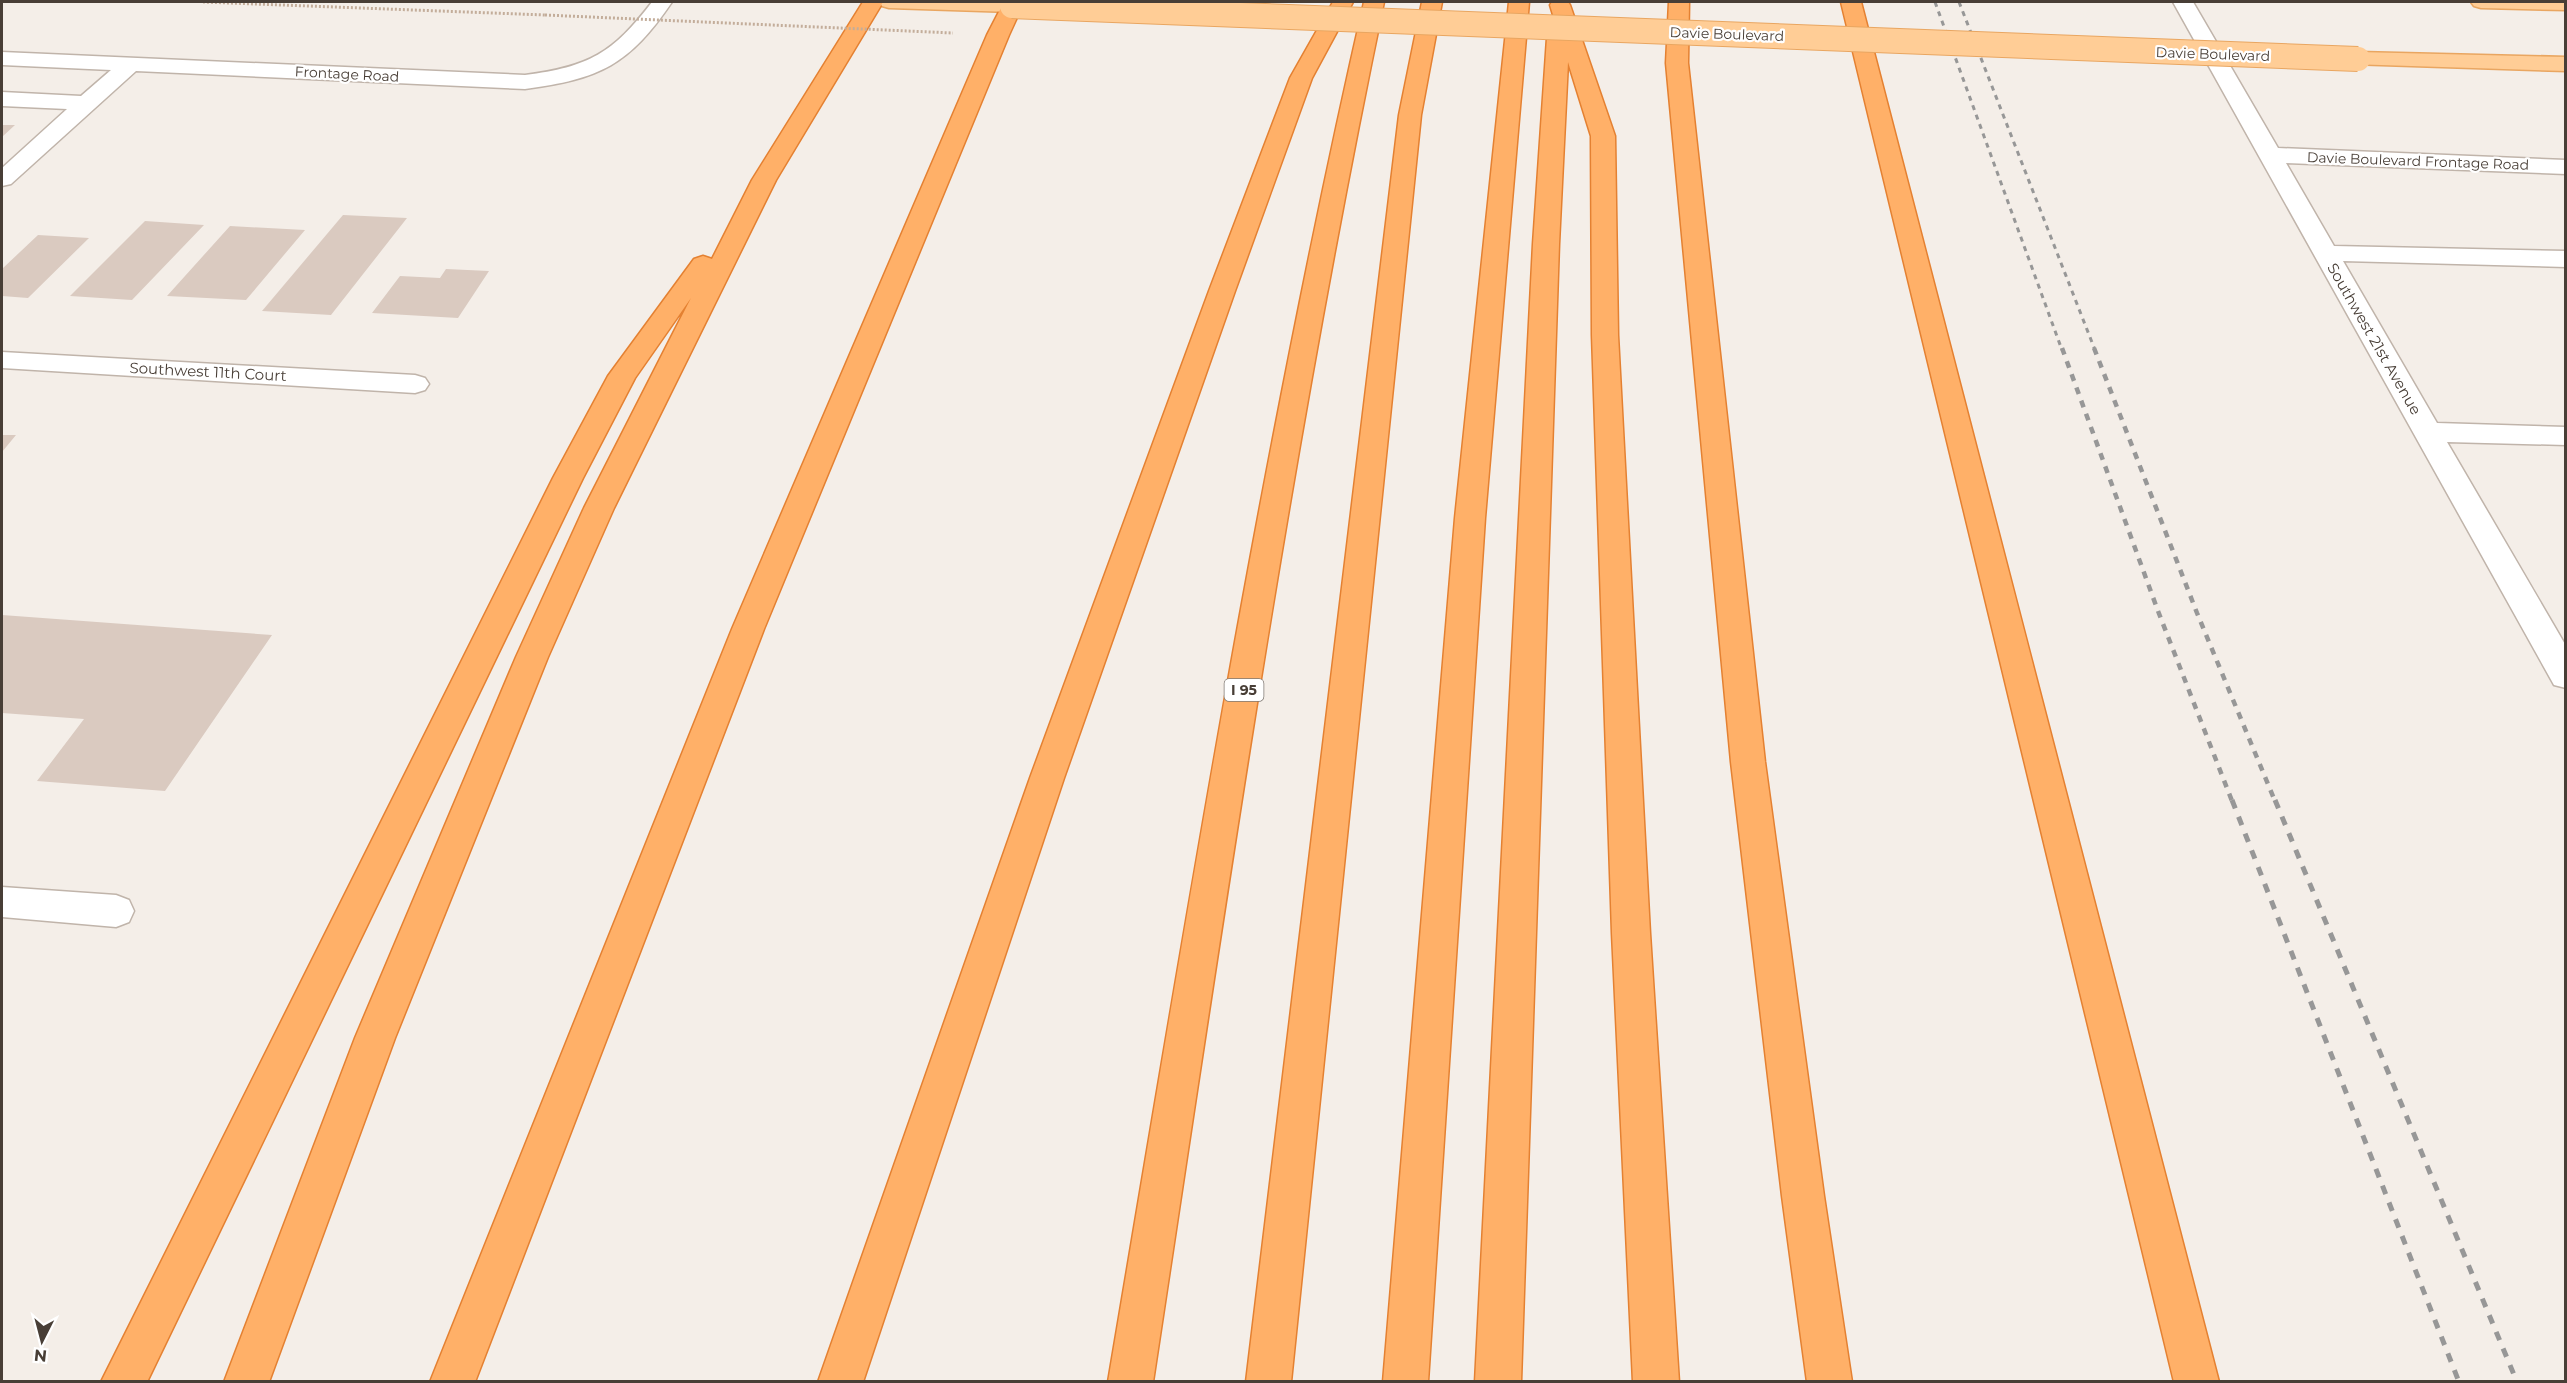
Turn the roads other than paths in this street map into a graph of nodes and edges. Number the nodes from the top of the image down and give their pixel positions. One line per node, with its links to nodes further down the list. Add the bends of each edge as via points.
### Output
1 (662, 2): 17 (street, Frontage Road, via 630,44 605,63 571,76 525,82)
2 (873, 2): 24 (highway)
3 (889, 2): 13 (main road, Davie Boulevard)
4 (1343, 2): 37 (highway, via 1301,78 1222,291 1047,778)
5 (1374, 2): 38 (highway, I 95, via 1331,208 1269,545 1208,893)
6 (1432, 2): 39 (highway, via 1410,115)
7 (1519, 2): 40 (highway, via 1492,261 1464,597)
8 (1679, 2): 15 (highway)
9 (1851, 2): 44 (highway)
10 (2183, 2): 21 (street, Southwest 21st Avenue)
11 (2481, 2): 14 (main road)
12 (1560, 3): 41 (highway, via 1545,255); 42 (highway, via 1603,136 1605,335 1631,933)
13 (1013, 4): 15 (main road, Davie Boulevard, bridge); 36 (highway, via 748,629)
14 (2565, 4)
15 (1677, 33): 18 (main road, Davie Boulevard, bridge); 43 (highway, via 1748,762)
16 (2, 58): 17 (street, Frontage Road)
17 (130, 64): 20 (street)
18 (2565, 64)
19 (2, 99): 20 (street)
20 (86, 103): 23 (street)
21 (2270, 155): 22 (street, Davie Boulevard Frontage Road); 25 (street, Southwest 21st Avenue)
22 (2565, 167)
23 (3, 179)
24 (764, 180): 34 (highway, via 622,376 520,572); 35 (highway, via 599,508 532,657 375,1038)
25 (2326, 253): 26 (street); 29 (street, Southwest 21st Avenue)
26 (2565, 259)
27 (2, 360): 28 (street, Southwest 11th Court)
28 (415, 384)
29 (2427, 432): 30 (street); 31 (street, Southwest 21st Avenue)
30 (2565, 436)
31 (2565, 676)
32 (2, 902): 33 (street)
33 (116, 911)
34 (123, 1382)
35 (246, 1382)
36 (452, 1382)
37 (840, 1382)
38 (1130, 1382)
39 (1268, 1382)
40 (1404, 1382)
41 (1498, 1382)
42 (1656, 1382)
43 (1830, 1382)
44 (2197, 1382)

